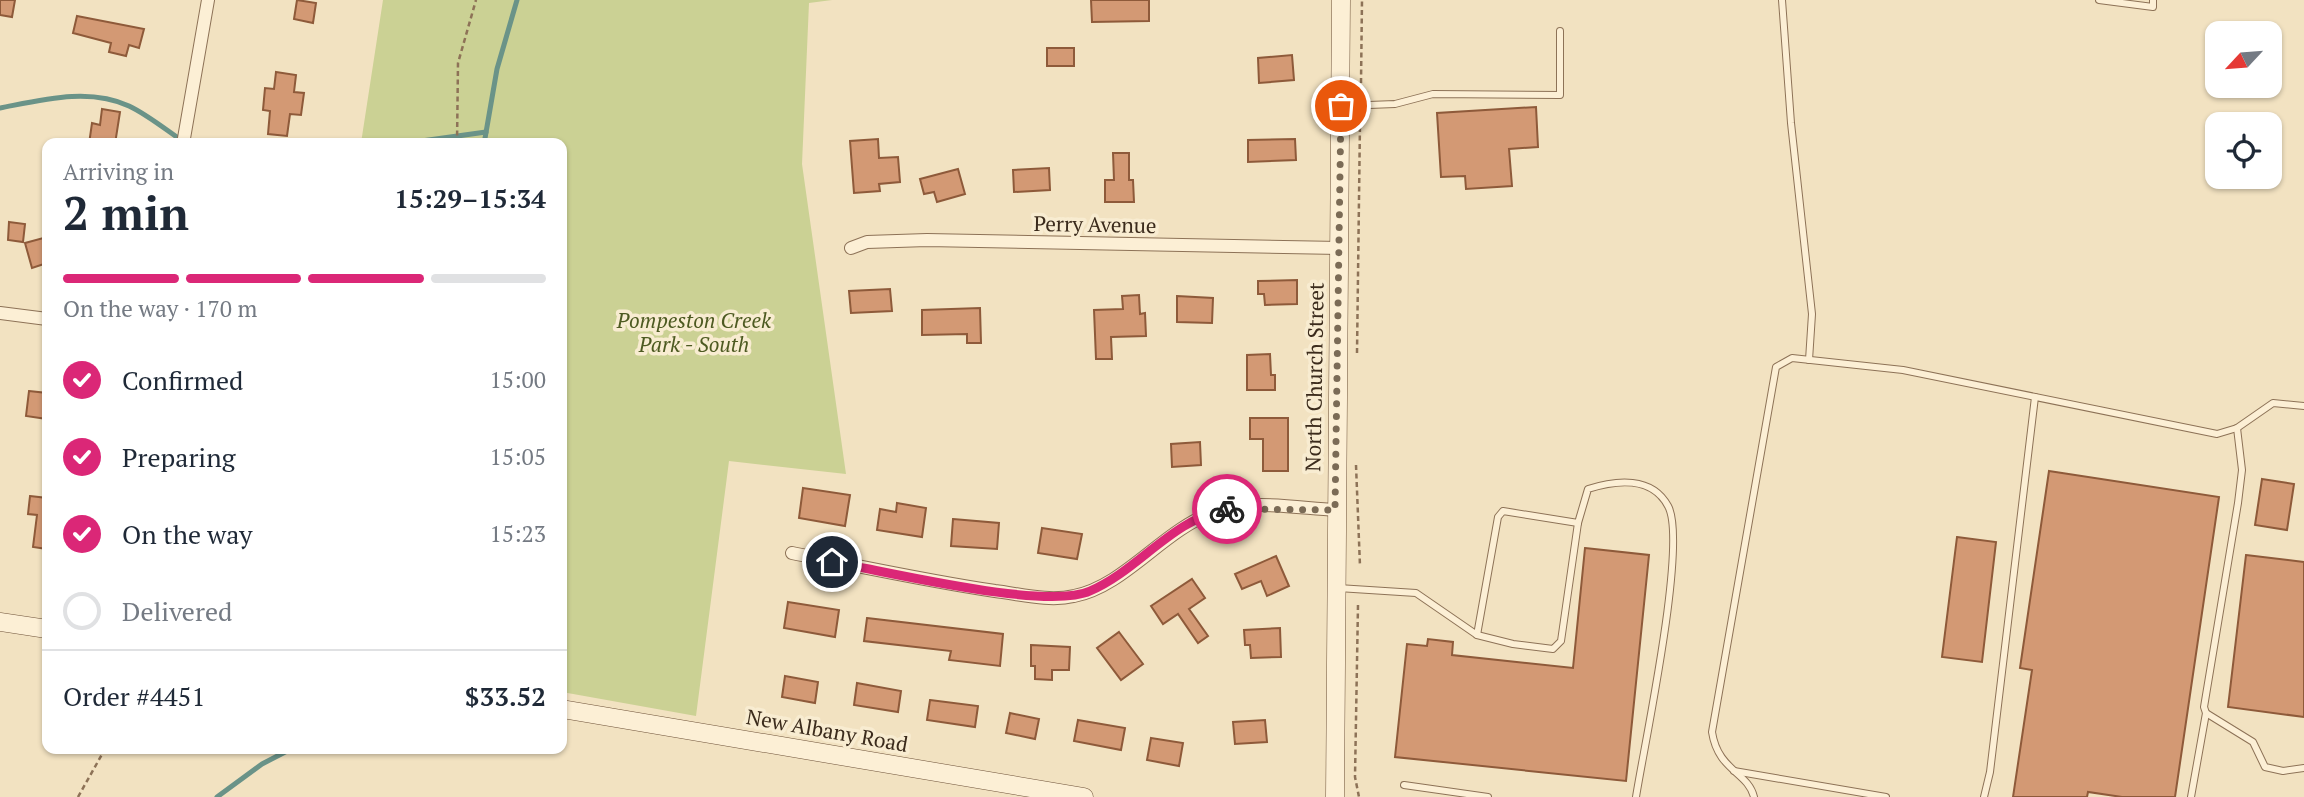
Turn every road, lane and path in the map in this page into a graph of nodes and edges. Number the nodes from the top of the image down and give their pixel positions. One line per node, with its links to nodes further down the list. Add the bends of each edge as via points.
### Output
1 (208, 0): 12 (street)
2 (476, 0): 13 (path, via 458,63)
3 (1341, 0): 10 (main road, North Church Street)
4 (1362, 0): 9 (path)
5 (1782, 0): 18 (lane, via 1812,314)
6 (2099, 0): 7 (lane, via 2152,6)
7 (2153, 0)
8 (1560, 31): 10 (lane, via 1560,95 1433,94 1395,104)
9 (1361, 83)
10 (1341, 106): 15 (main road, North Church Street)
11 (1360, 122): 19 (path)
12 (184, 138)
13 (457, 138)
14 (851, 248): 15 (street, Perry Avenue, via 867,242 927,240)
15 (1340, 248): 24 (main road, North Church Street)
16 (0, 313): 17 (street)
17 (42, 318)
18 (1809, 360): 20 (lane, via 1903,370); 37 (lane, via 1792,358 1776,368 1770,385 1712,733 1720,759)
19 (1357, 363)
20 (2035, 397): 22 (lane, via 2197,431 2217,434); 47 (lane)
21 (2304, 406): 22 (lane, via 2273,403)
22 (2237, 428): 34 (lane, via 2242,470)
23 (1356, 459): 27 (path)
24 (1335, 510): 26 (street, via 1217,510 1185,525 1104,583 1073,597 1031,596); 28 (main road, North Church Street)
25 (1578, 523): 32 (lane, via 1503,511 1497,517); 32 (lane, via 1561,641 1553,649); 44 (lane, via 1588,489 1616,480 1657,491 1670,508 1674,552)
26 (792, 554)
27 (1360, 566)
28 (1338, 588): 32 (lane, via 1416,593); 41 (main road, North Church Street)
29 (1358, 605): 42 (path, via 1355,777)
30 (0, 622): 31 (main road)
31 (42, 628)
32 (1478, 635)
33 (567, 710): 40 (main road, New Albany Road)
34 (2206, 713): 36 (lane, via 2253,742 2265,767 2283,771); 48 (lane)
35 (102, 754): 39 (path)
36 (2304, 768)
37 (1734, 771): 45 (lane); 46 (lane)
38 (1404, 785): 43 (lane)
39 (78, 797)
40 (1084, 797)
41 (1335, 797)
42 (1359, 797)
43 (1488, 797)
44 (1636, 797)
45 (1754, 797)
46 (1886, 797)
47 (1984, 797)
48 (2191, 797)

